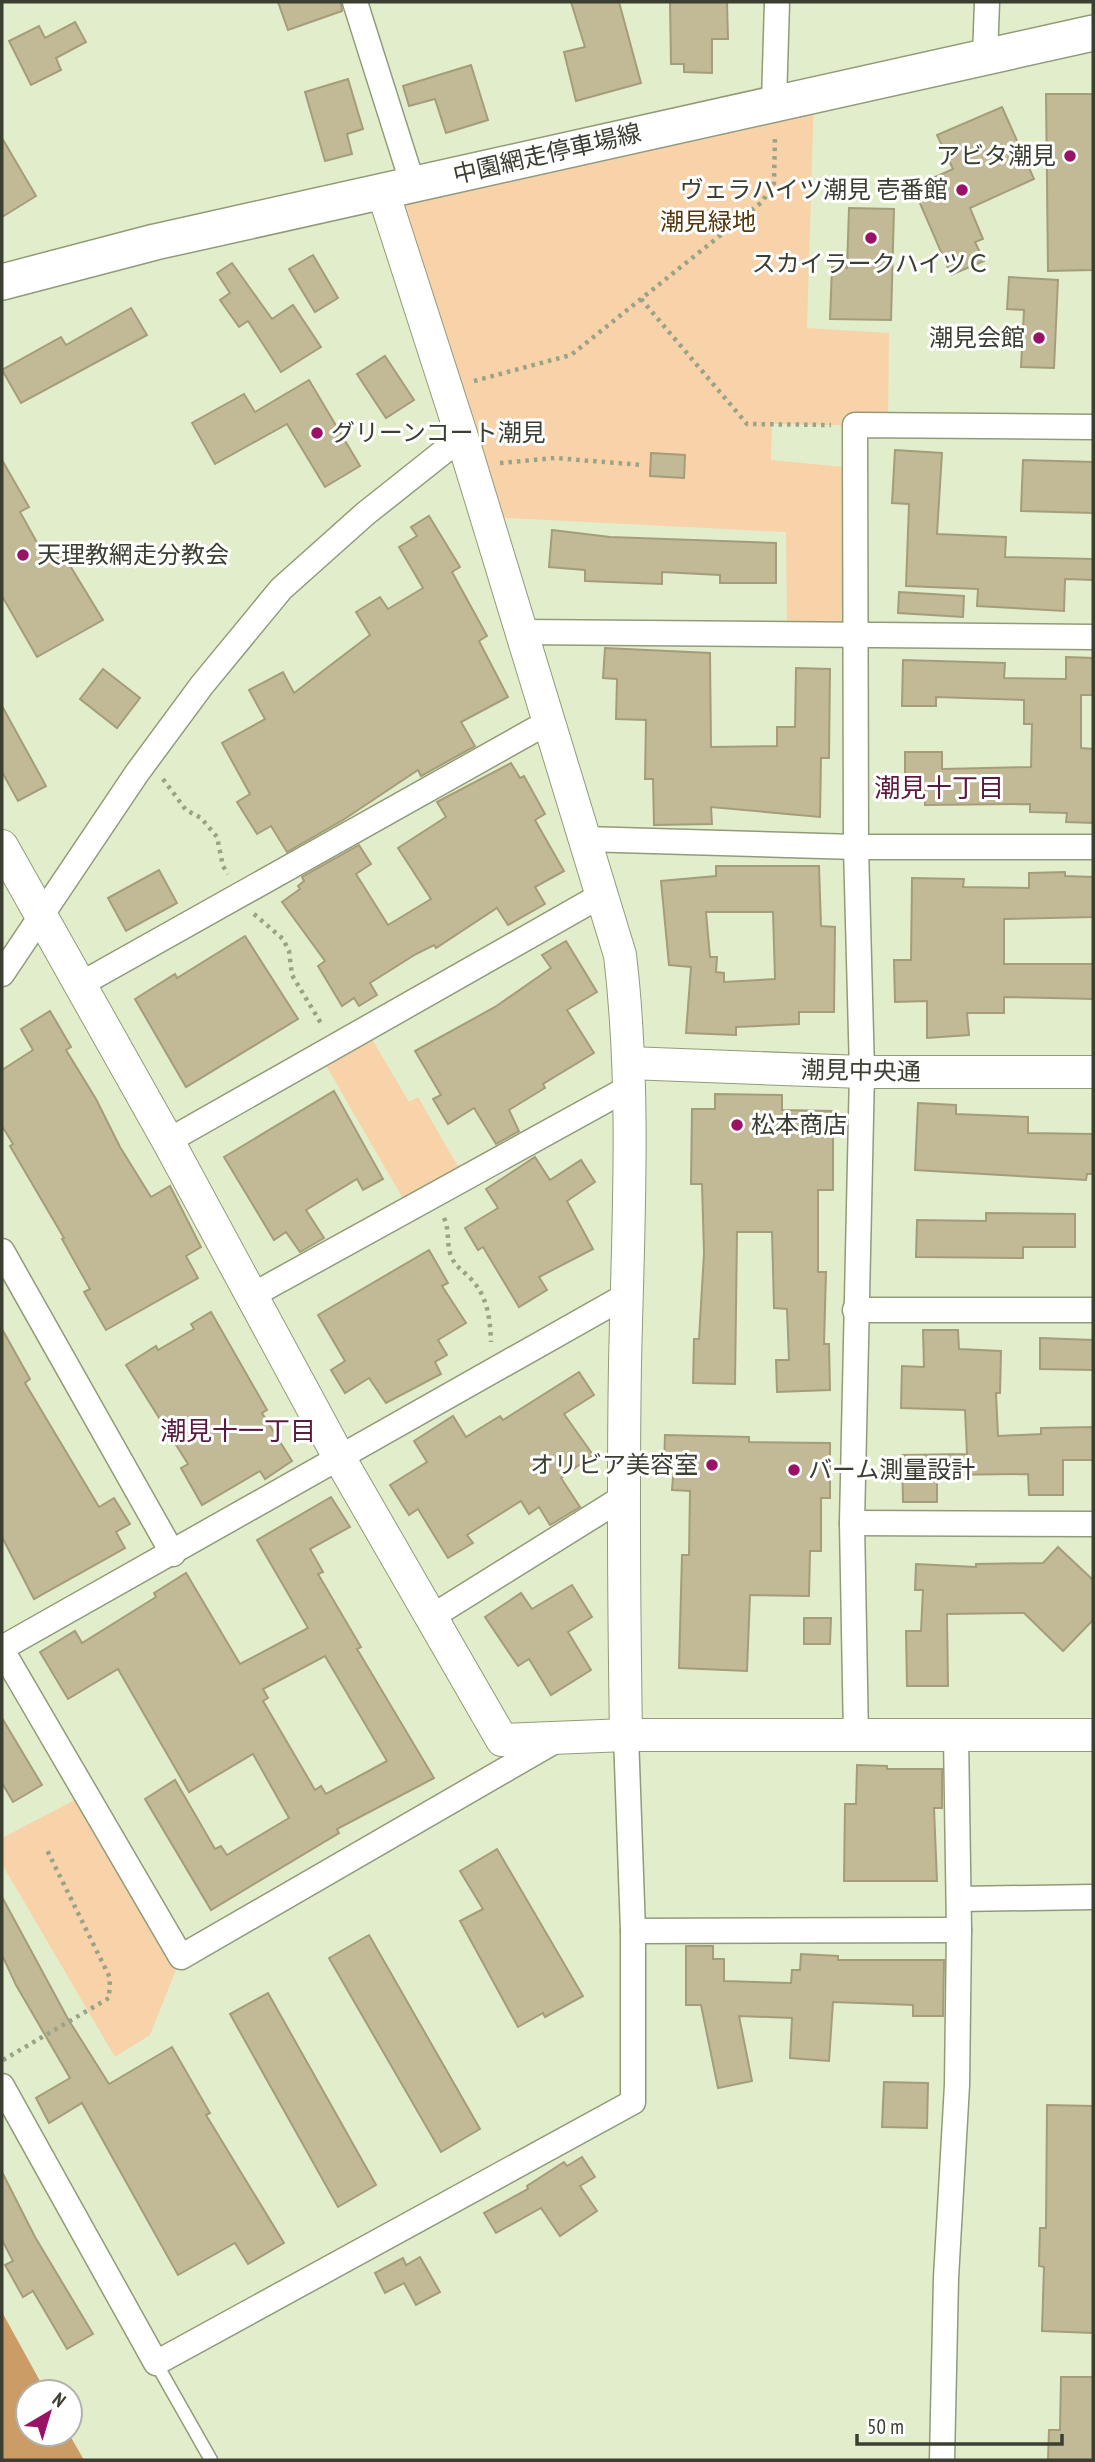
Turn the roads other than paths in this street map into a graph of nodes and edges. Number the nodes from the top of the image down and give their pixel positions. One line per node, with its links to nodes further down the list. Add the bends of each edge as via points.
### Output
1 (355, 2): 7 (street)
2 (777, 2): 6 (street)
3 (988, 2): 5 (street)
4 (1093, 33): 5 (main road, 中園網走停車場線)
5 (985, 57): 6 (main road, 中園網走停車場線)
6 (774, 103): 7 (main road, 中園網走停車場線)
7 (398, 188): 8 (main road, 中園網走停車場線, via 155,242); 10 (street)
8 (2, 282)
9 (1093, 427): 12 (street, via 855,425)
10 (462, 437): 11 (street); 20 (street, via 281,589 148,758)
11 (522, 632): 12 (street); 14 (street)
12 (854, 636): 13 (street); 18 (street)
13 (1093, 637)
14 (550, 721): 15 (street); 22 (street)
15 (584, 839): 18 (street); 19 (street)
16 (2, 846): 20 (street)
17 (1093, 846): 18 (street)
18 (856, 847): 23 (street)
19 (600, 896): 25 (street, via 620,955); 26 (street)
20 (41, 915): 21 (street); 22 (street)
21 (2, 974)
22 (81, 984): 26 (street)
23 (862, 1072): 24 (street, 潮見中央通); 25 (street, 潮見中央通); 30 (street)
24 (1093, 1072)
25 (629, 1075): 28 (street); 29 (street, via 431,1196)
26 (168, 1141): 29 (street)
27 (2, 1251): 36 (street)
28 (627, 1295): 32 (street); 33 (street)
29 (251, 1296): 32 (street)
30 (855, 1310): 31 (street); 34 (street)
31 (1093, 1310)
32 (340, 1459): 36 (street); 37 (street)
33 (622, 1498): 37 (street); 39 (street)
34 (852, 1523): 35 (street); 42 (street)
35 (1093, 1524)
36 (173, 1554): 38 (street)
37 (433, 1616): 43 (street, via 502,1740)
38 (2, 1649): 43 (street, via 181,1957)
39 (626, 1735): 42 (street); 43 (street); 47 (street)
40 (956, 1735): 41 (street); 42 (street); 45 (street)
41 (1093, 1735)
42 (856, 1737)
43 (560, 1738)
44 (1093, 1897): 45 (street)
45 (959, 1899): 46 (street)
46 (960, 1930): 47 (street); 51 (street)
47 (633, 1931): 49 (street, via 633,2102)
48 (2, 2086): 49 (street)
49 (156, 2363): 50 (lane)
50 (211, 2460)
51 (942, 2460)

